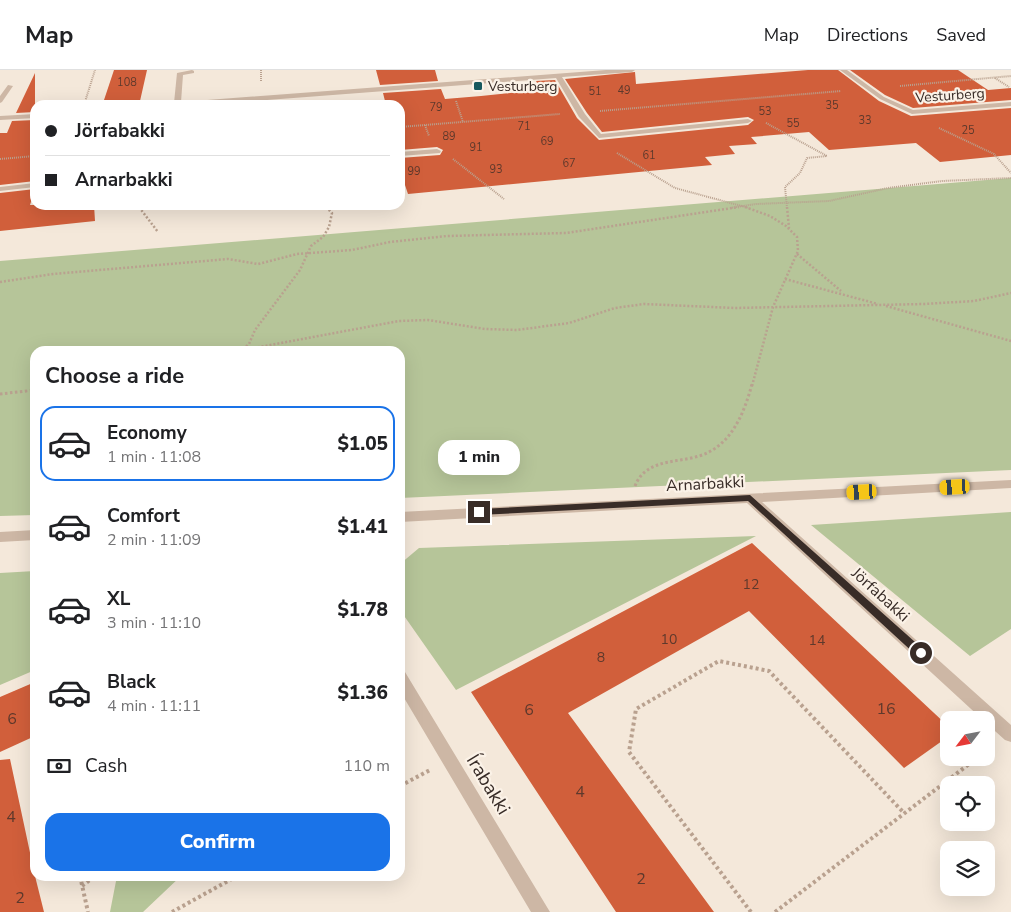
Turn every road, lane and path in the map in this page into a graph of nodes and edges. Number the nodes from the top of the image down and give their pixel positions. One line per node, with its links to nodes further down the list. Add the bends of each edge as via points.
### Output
1 (95, 70): 15 (path)
2 (510, 70): 9 (street)
3 (632, 70): 6 (street)
4 (844, 70): 21 (street, Vesturberg, via 882,98 912,112)
5 (192, 72): 16 (street, via 180,73)
6 (558, 76): 9 (street); 27 (street, via 599,136)
7 (1011, 76): 8 (path)
8 (994, 78): 11 (path); 12 (path)
9 (514, 79): 17 (street)
10 (10, 86): 19 (street)
11 (895, 86)
12 (1011, 88)
13 (844, 90): 18 (path)
14 (454, 96): 28 (path)
15 (86, 100)
16 (176, 100)
17 (287, 100)
18 (730, 100): 20 (path); 22 (path)
19 (0, 101)
20 (734, 104)
21 (1011, 104)
22 (598, 111)
23 (564, 114): 28 (path)
24 (30, 116): 25 (street)
25 (0, 118)
26 (760, 120): 43 (path, via 827,156 808,158 800,173 785,187)
27 (748, 121)
28 (463, 122): 29 (path)
29 (425, 125): 30 (path); 32 (path)
30 (405, 127)
31 (936, 127): 37 (path, via 994,154)
32 (435, 148): 33 (street)
33 (405, 153)
34 (30, 156): 36 (path)
35 (449, 157): 42 (path)
36 (0, 159)
37 (1011, 173)
38 (1011, 178): 43 (path, via 942,182 872,190 829,201)
39 (667, 184): 44 (path)
40 (30, 186): 41 (street)
41 (0, 189)
42 (504, 199)
43 (788, 203): 44 (path); 47 (path)
44 (745, 206): 47 (path); 49 (path, via 566,233 437,237)
45 (142, 210): 48 (path)
46 (329, 210): 49 (path, via 332,213 330,227)
47 (789, 229): 50 (path, via 795,235)
48 (158, 232)
49 (308, 253): 52 (path, via 258,264 228,259 53,274); 58 (path, via 300,270)
50 (796, 254): 51 (path); 53 (path)
51 (785, 280): 53 (path); 56 (path)
52 (0, 282)
53 (843, 293): 55 (path)
54 (1011, 293): 55 (path, via 974,301)
55 (882, 305): 56 (path); 57 (path)
56 (772, 308): 59 (path, via 644,304 615,308 569,323 517,330 486,329 435,320 399,321); 63 (path, via 745,408 732,434 709,452 647,468 636,479)
57 (1011, 341)
58 (246, 346)
59 (265, 346)
60 (30, 391): 61 (path)
61 (0, 394)
62 (1011, 484): 64 (street, Arnarbakki)
63 (635, 492)
64 (750, 498): 65 (street, Arnarbakki); 69 (street, Jörfabakki)
65 (405, 517)
66 (30, 536): 67 (street)
67 (0, 537)
68 (405, 685): 78 (street, Írabakki)
69 (1011, 735)
70 (966, 766): 71 (path)
71 (904, 813): 79 (path, via 769,671 719,661 636,709 629,752); 80 (path)
72 (81, 881): 75 (path)
73 (88, 881): 75 (path)
74 (228, 881): 77 (path)
75 (82, 886): 76 (path)
76 (88, 912)
77 (172, 912)
78 (541, 912)
79 (750, 912)
80 (775, 912)

